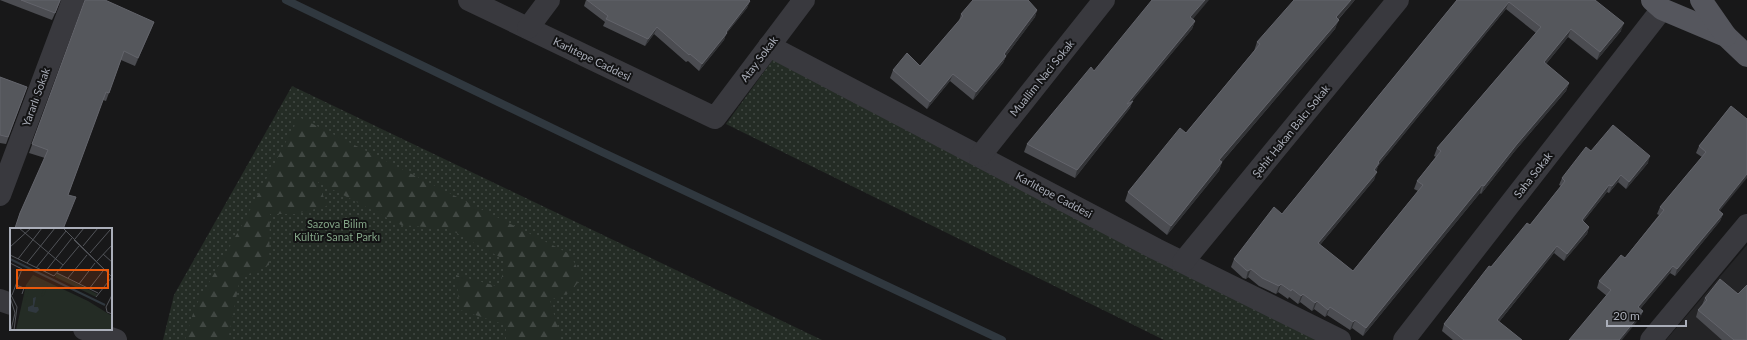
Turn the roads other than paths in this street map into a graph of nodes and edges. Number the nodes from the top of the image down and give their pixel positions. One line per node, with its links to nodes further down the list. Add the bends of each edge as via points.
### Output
1 (73, 0): 15 (street, Yararlı Sokak)
2 (469, 0): 9 (street, Karlıtepe Caddesi)
3 (549, 0): 9 (street)
4 (804, 0): 11 (street, Atay Sokak)
5 (1104, 0): 14 (street, Muallim Naci Sokak)
6 (1398, 0): 17 (street, Şehit Hakan Balcı Sokak)
7 (1701, 0): 10 (main road)
8 (1657, 5): 10 (main road); 23 (street, Saha Sokak)
9 (528, 28): 13 (street, Karlıtepe Caddesi)
10 (1726, 36): 12 (main road)
11 (770, 46): 13 (street, Atay Sokak); 14 (street, Karlıtepe Caddesi)
12 (1747, 56)
13 (715, 118)
14 (980, 156): 17 (street, Karlıtepe Caddesi)
15 (0, 195)
16 (1747, 225): 24 (street)
17 (1184, 262): 22 (street, Karlıtepe Caddesi)
18 (0, 300): 19 (street)
19 (10, 304)
20 (87, 330): 21 (street)
21 (116, 340)
22 (1340, 340)
23 (1404, 340)
24 (1651, 340)

